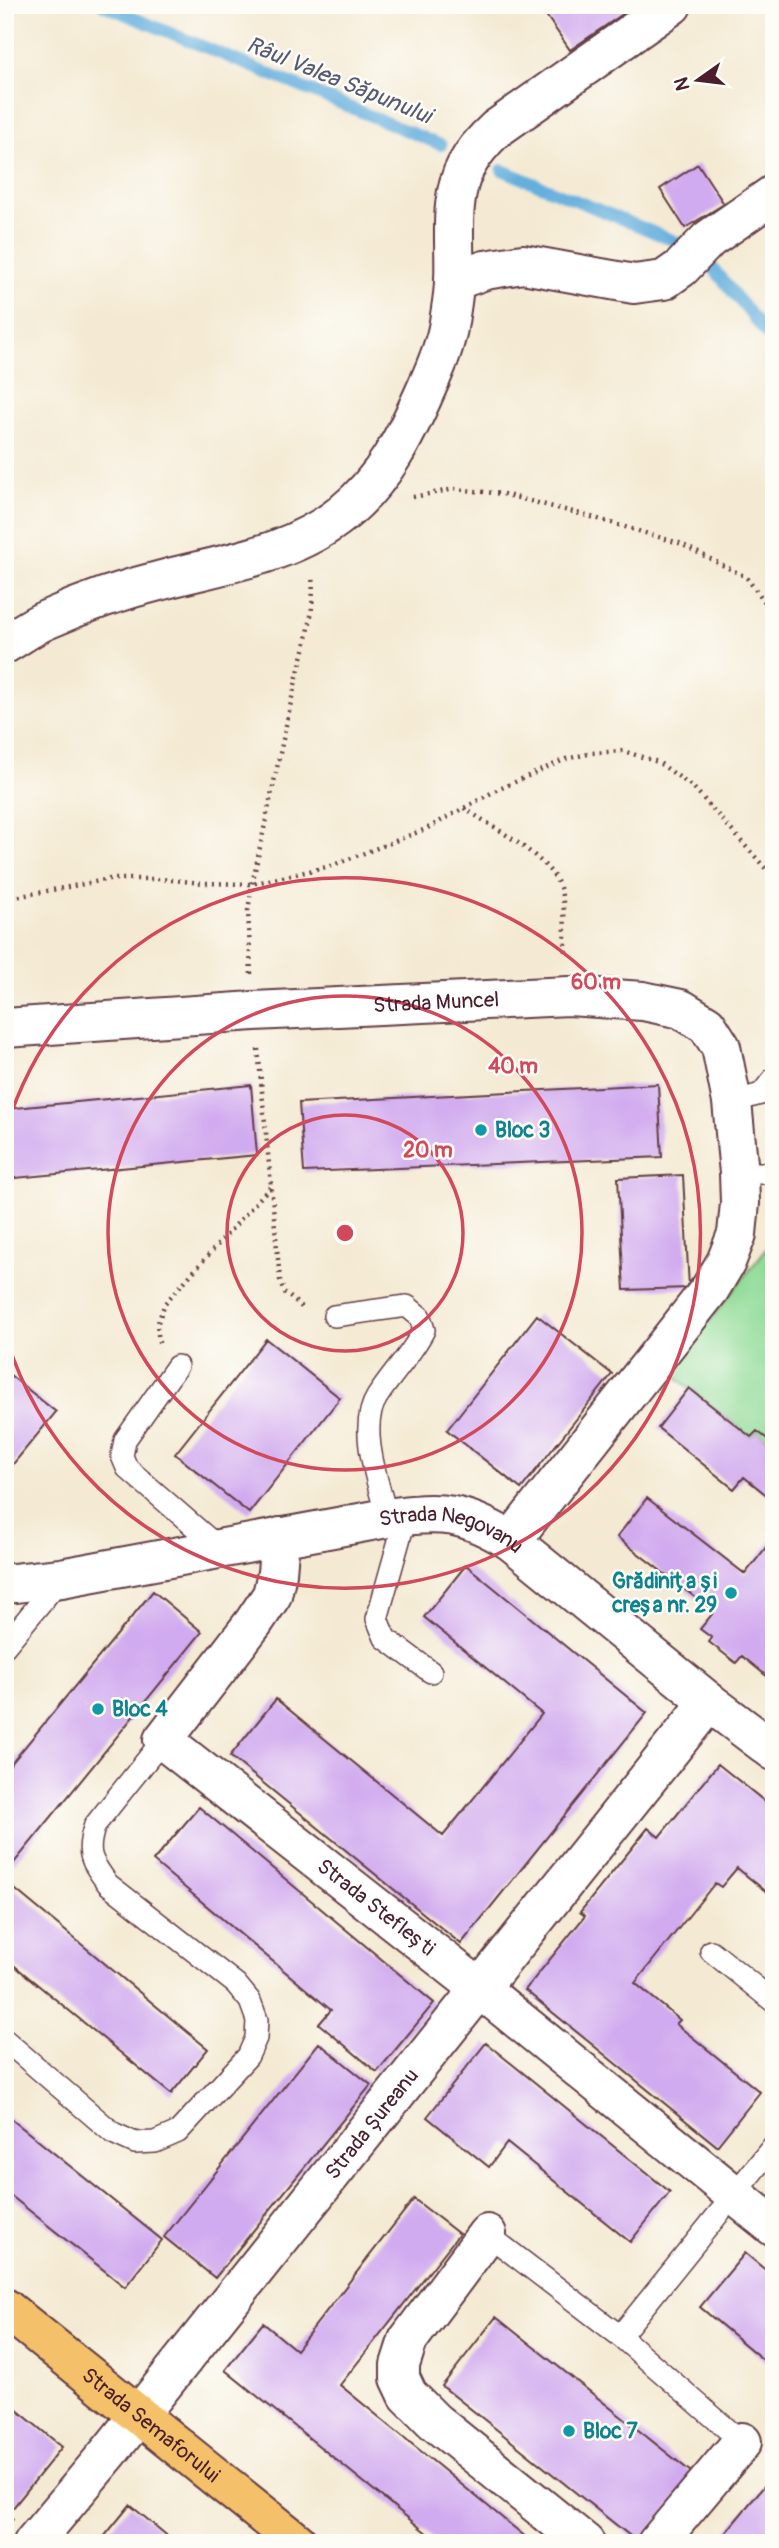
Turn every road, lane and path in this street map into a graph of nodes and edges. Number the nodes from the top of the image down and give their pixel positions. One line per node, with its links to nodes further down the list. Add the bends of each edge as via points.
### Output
1 (672, 5): 3 (street, via 481,144 465,167 457,190)
2 (774, 194): 3 (street, via 709,239 664,280 634,284 523,264)
3 (454, 281): 5 (street, via 449,327 405,437 366,492 342,514)
4 (402, 499): 6 (path, via 455,489 503,495 679,543 746,577)
5 (298, 540): 7 (street, via 254,558 90,602 44,621); 10 (path, via 310,565 314,596 310,628)
6 (774, 614)
7 (5, 645)
8 (464, 808): 9 (path, via 566,760 623,751 658,762 693,787); 10 (path, via 426,829 331,866); 12 (path, via 541,860 555,877 561,891)
9 (774, 878)
10 (252, 884): 11 (path, via 110,879); 13 (path, via 248,930)
11 (5, 899)
12 (569, 996): 13 (street, Strada Muncel); 16 (street, Strada Muncel, via 643,1001 681,1009 707,1025 721,1047)
13 (254, 1011): 14 (street, Strada Muncel); 18 (path)
14 (5, 1028)
15 (774, 1078): 16 (lane, via 761,1094)
16 (732, 1102): 17 (street, Strada Muncel)
17 (756, 1173): 23 (street, Strada Muncel, via 740,1203 737,1234 726,1262 710,1289)
18 (271, 1186): 19 (path, via 284,1292 313,1315); 20 (path, via 165,1303 157,1325 158,1339)
19 (334, 1316): 21 (lane, via 407,1306 420,1317 424,1330 375,1400 369,1419 369,1438)
20 (177, 1366): 24 (lane, via 125,1440 122,1457 127,1468)
21 (396, 1517): 22 (street, Strada Negovanu); 23 (street, Strada Negovanu, via 460,1516); 28 (lane, via 377,1619 385,1638)
22 (280, 1537): 24 (street, Strada Negovanu); 30 (street, via 272,1595)
23 (511, 1541): 29 (street, Strada Negovanu)
24 (219, 1548): 25 (street, Strada Negovanu)
25 (61, 1578): 26 (street, Strada Negovanu); 27 (lane)
26 (5, 1584)
27 (5, 1646)
28 (431, 1672)
29 (709, 1702): 31 (street, Strada Negovanu); 33 (street, Strada Șureanu)
30 (163, 1740): 33 (street, Strada Steflești); 35 (lane, via 95,1825 89,1852 108,1884 236,1984 250,2001 257,2020 248,2056 178,2132 155,2142 135,2143 113,2133)
31 (774, 1751)
32 (711, 1951): 34 (lane)
33 (478, 1987): 37 (street, Strada Steflești); 42 (street, Strada Șureanu)
34 (774, 2002)
35 (5, 2040)
36 (774, 2145): 37 (lane)
37 (733, 2195): 38 (street, Strada Steflești); 41 (lane)
38 (774, 2227)
39 (487, 2234): 41 (lane); 46 (street, via 408,2340 400,2378 408,2395 434,2421)
40 (5, 2308): 42 (main road, Strada Semaforului)
41 (620, 2336): 43 (lane)
42 (138, 2415): 44 (street, Strada Șureanu); 45 (main road, Strada Semaforului)
43 (742, 2442): 47 (street)
44 (33, 2543)
45 (298, 2543)
46 (585, 2543)
47 (657, 2543)

